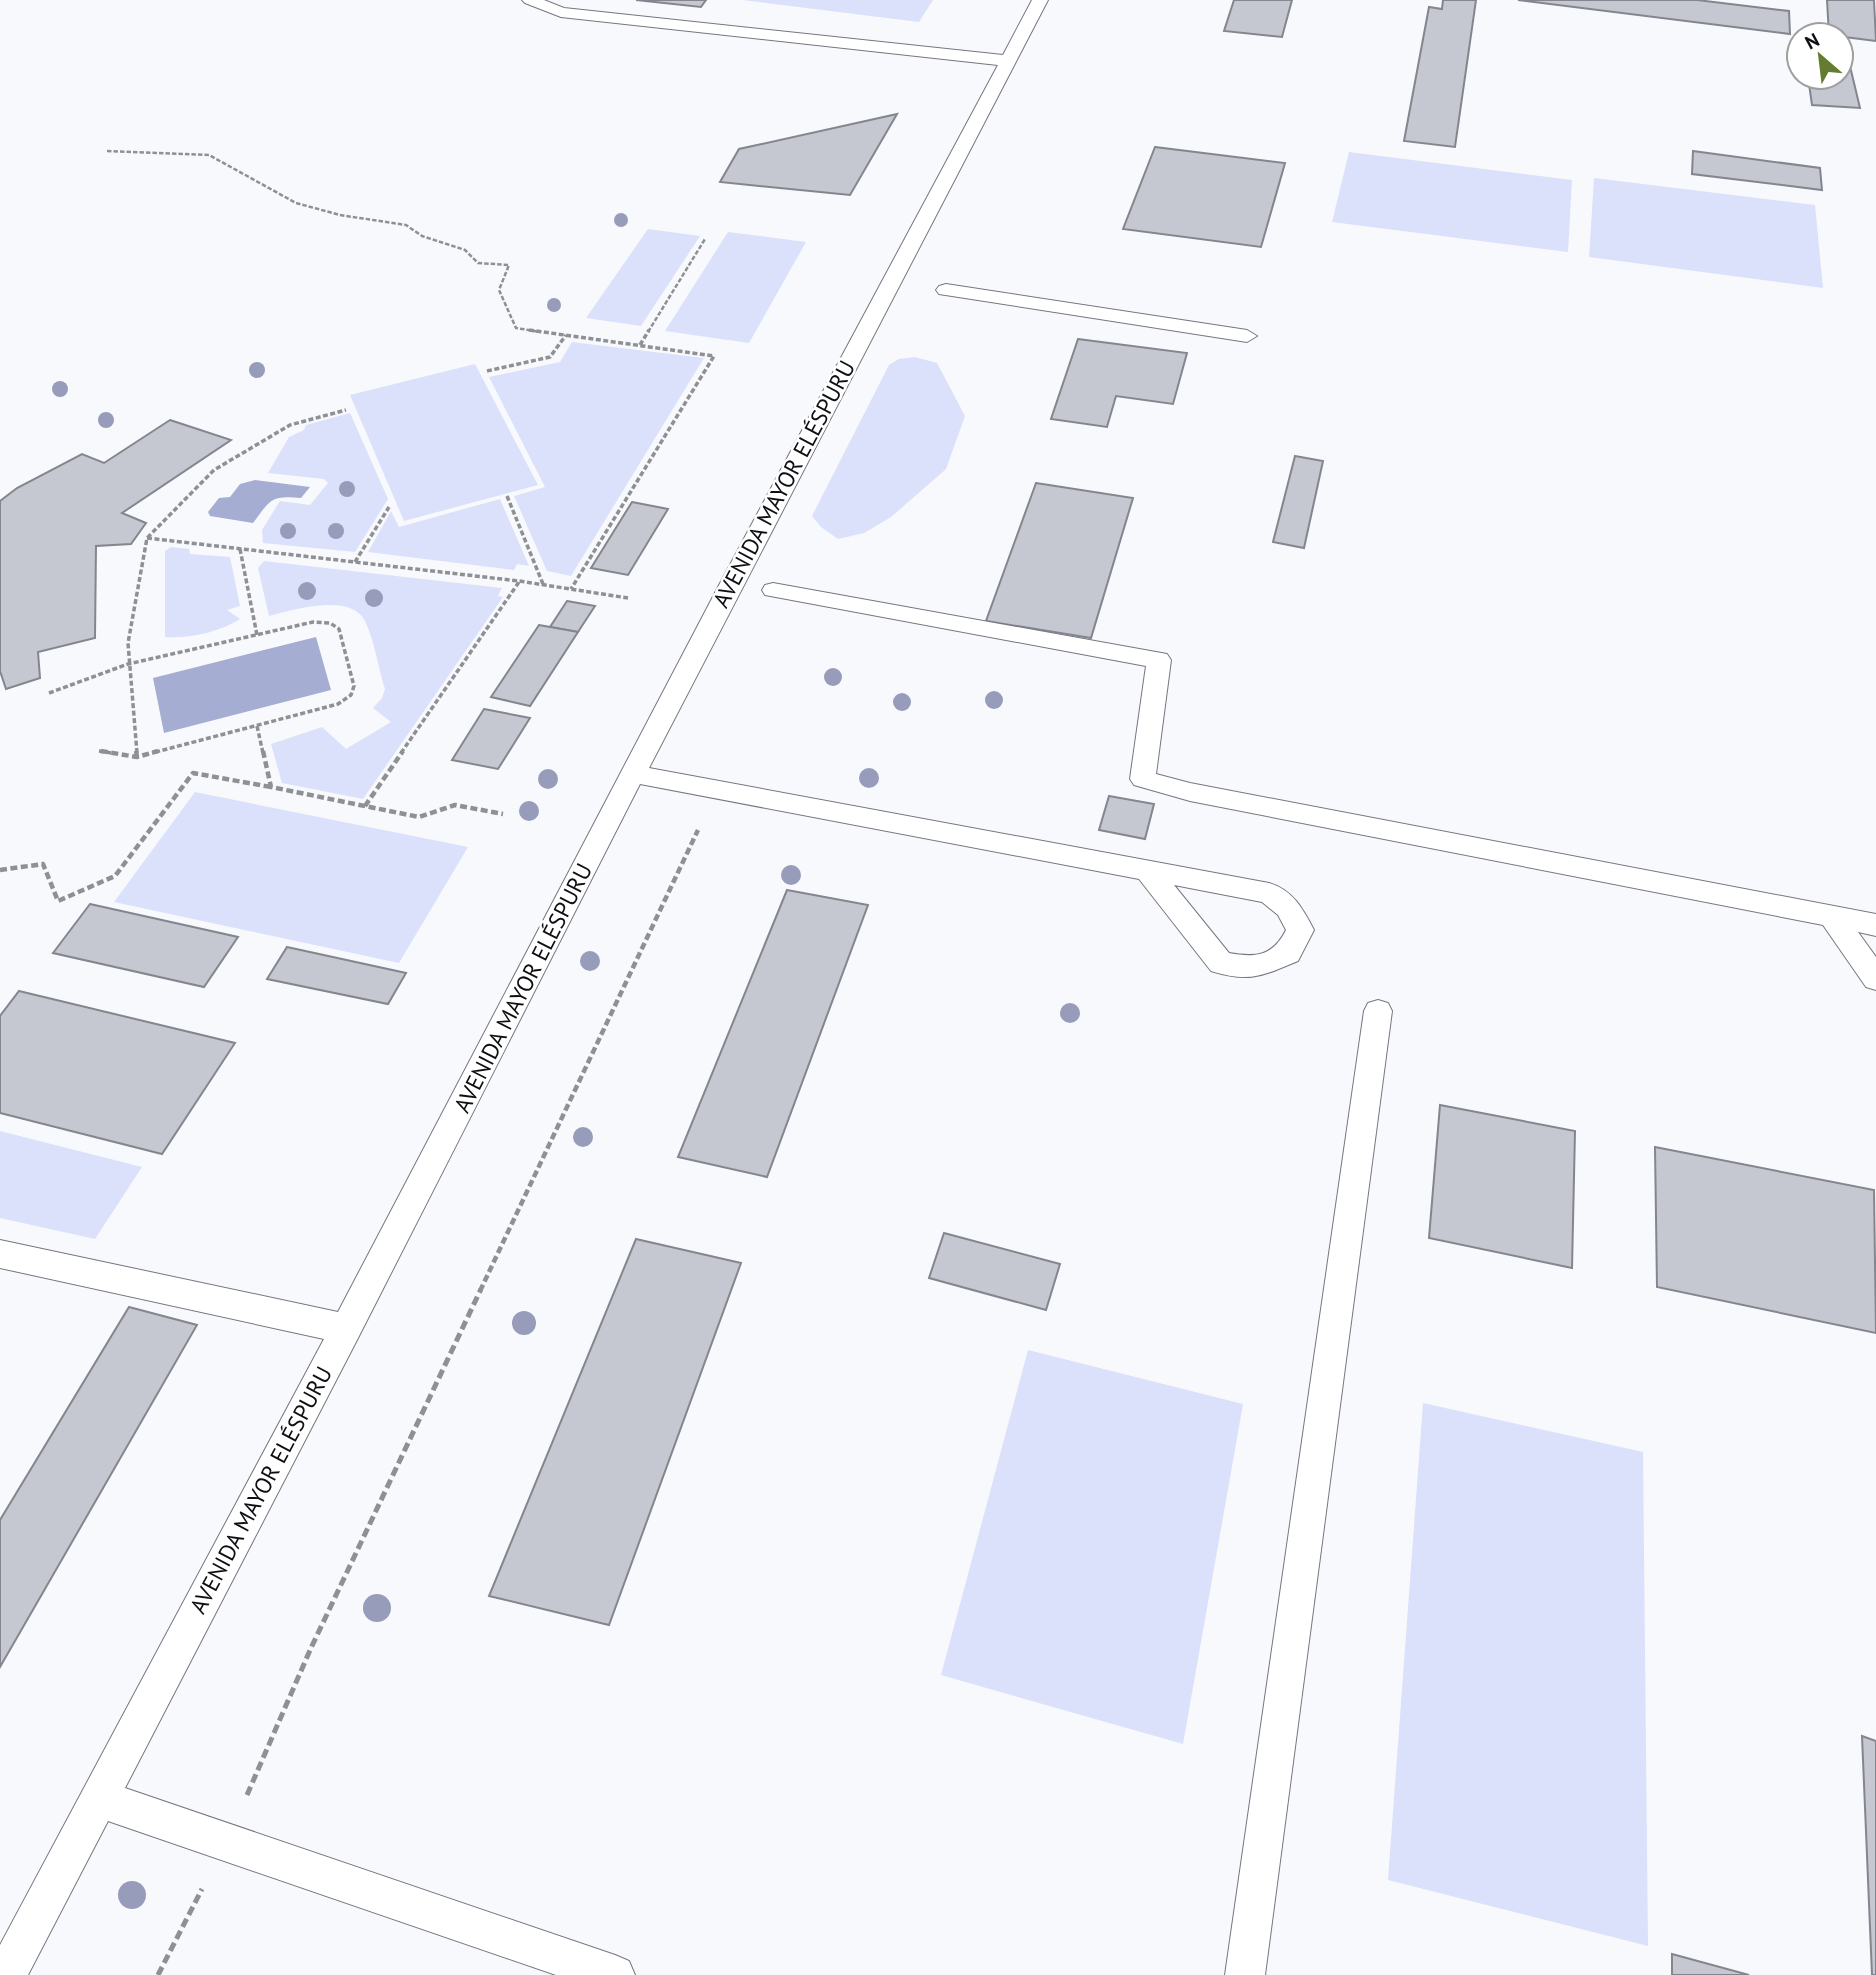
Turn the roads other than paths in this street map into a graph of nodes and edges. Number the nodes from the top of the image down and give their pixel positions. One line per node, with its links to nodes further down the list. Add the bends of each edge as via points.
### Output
1 (530, 0): 3 (lane, via 561,12)
2 (1040, 0): 3 (lane, AVENIDA MAYOR ELÉSPURU)
3 (1010, 61): 7 (lane, AVENIDA MAYOR ELÉSPURU)
4 (946, 290): 5 (lane)
5 (1247, 336)
6 (773, 590): 9 (lane, via 1159,660 1143,779 1190,792)
7 (634, 774): 8 (lane); 14 (lane, AVENIDA MAYOR ELÉSPURU)
8 (1147, 870): 8 (lane, via 1221,963 1253,968 1288,953 1300,930 1288,908 1269,894)
9 (1832, 917): 10 (lane); 11 (lane)
10 (1876, 926)
11 (1876, 979)
12 (1378, 1011): 18 (lane)
13 (0, 1254): 14 (lane)
14 (346, 1329): 15 (lane, AVENIDA MAYOR ELÉSPURU)
15 (99, 1799): 16 (lane, AVENIDA MAYOR ELÉSPURU); 17 (lane)
16 (6, 1975)
17 (615, 1975)
18 (1245, 1975)

